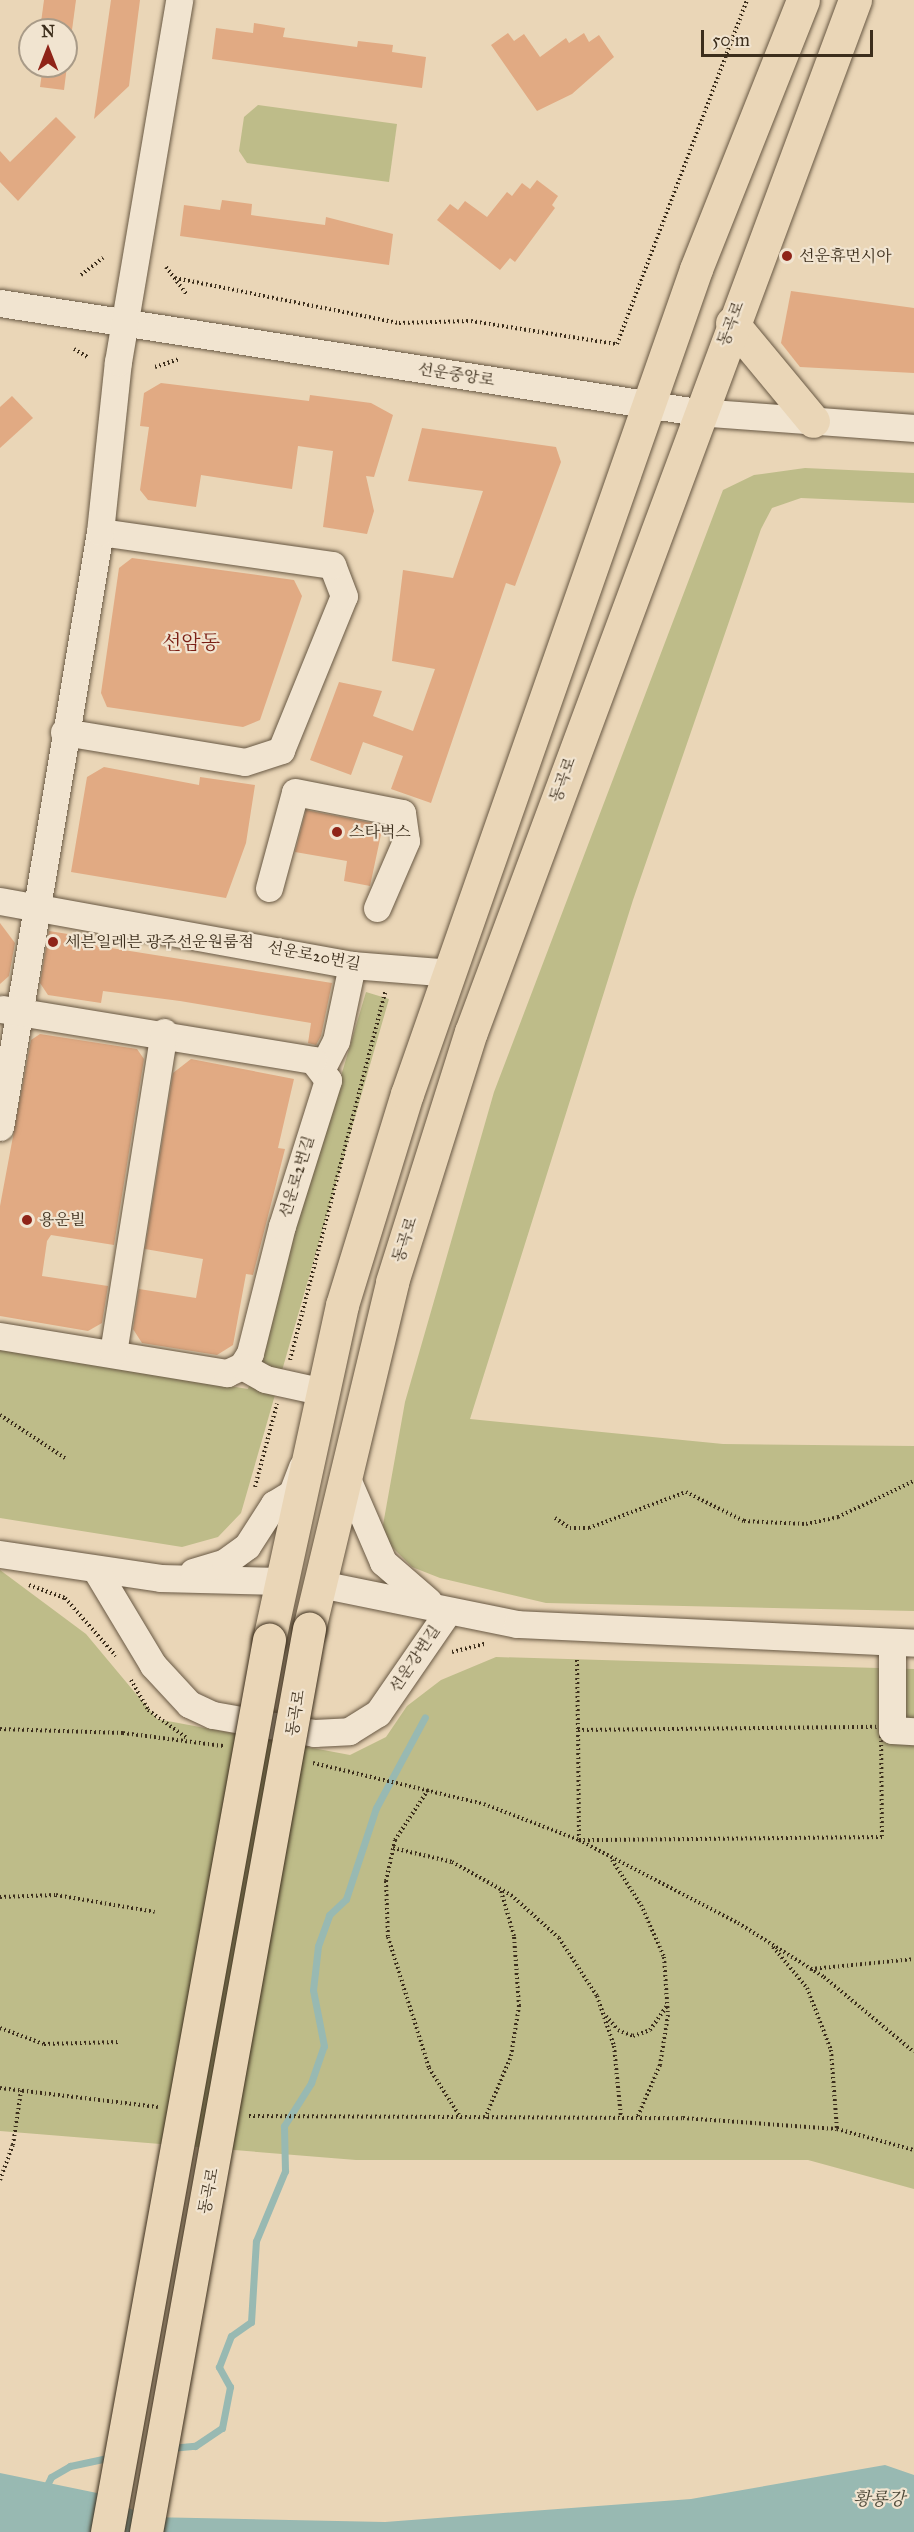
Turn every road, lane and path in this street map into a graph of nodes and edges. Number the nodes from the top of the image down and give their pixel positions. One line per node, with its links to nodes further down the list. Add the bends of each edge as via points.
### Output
1 (179, 0): 13 (street)
2 (747, 0): 10 (path, via 617,344 471,321 399,323)
3 (791, 0): 6 (main road)
4 (803, 0): 6 (main road)
5 (855, 0): 14 (main road, 동곡로)
6 (761, 102): 19 (main road)
7 (103, 258): 9 (path)
8 (166, 267): 10 (path)
9 (81, 275)
10 (175, 278): 11 (path)
11 (186, 294)
12 (0, 303): 13 (street, 선운중앙로)
13 (124, 323): 19 (street, 선운중앙로); 23 (street)
14 (732, 323): 20 (main road, 동곡로); 21 (main road)
15 (74, 349): 16 (path)
16 (89, 358)
17 (179, 359): 18 (path)
18 (155, 367)
19 (649, 405): 20 (street, 선운중앙로); 30 (main road)
20 (697, 412): 21 (street, 선운중앙로); 44 (main road, 동곡로, via 471,1032 392,1282)
21 (813, 421): 22 (street, 선운중앙로)
22 (914, 428)
23 (100, 532): 24 (street); 24 (street, via 332,565 344,596 281,750 245,762)
24 (64, 732): 27 (street)
25 (268, 888): 28 (street, via 295,792 402,813 406,841)
26 (0, 901): 27 (street, 선운로20번길)
27 (35, 907): 29 (street, 선운로20번길); 32 (street)
28 (377, 908)
29 (352, 965): 30 (street, 선운로20번길); 34 (street, via 336,1041)
30 (453, 973): 40 (main road, via 407,1094 342,1305)
31 (386, 990): 39 (path)
32 (9, 1010): 33 (street); 35 (street)
33 (165, 1032): 34 (street, via 313,1060); 37 (street)
34 (322, 1068): 38 (street, 선운로2번길, via 328,1080 250,1353)
35 (0, 1127)
36 (0, 1336): 37 (street)
37 (113, 1353): 38 (street, via 227,1373)
38 (242, 1366): 39 (street)
39 (284, 1383): 40 (street); 46 (path)
40 (324, 1392): 42 (main road)
41 (0, 1415): 43 (path)
42 (315, 1434): 50 (street, via 291,1493 274,1504 247,1546 205,1570); 51 (main road)
43 (64, 1458)
44 (345, 1474): 52 (main road, 동곡로); 53 (street, via 383,1562)
45 (914, 1481): 47 (path, via 838,1516 806,1524 744,1521 686,1492 589,1528 570,1528)
46 (254, 1492)
47 (555, 1518)
48 (0, 1554): 49 (street)
49 (96, 1570): 50 (street); 53 (street, 선운강변길, via 153,1665 189,1704 213,1715 314,1733 349,1731 378,1713)
50 (160, 1578): 51 (street)
51 (280, 1581): 87 (main road, bridge)
52 (320, 1584): 53 (street, via 410,1600); 88 (main road, 동곡로, bridge)
53 (447, 1613): 54 (street, 선운강변길, via 517,1624)
54 (903, 1643): 58 (street, via 892,1731)
55 (577, 1660): 57 (path)
56 (0, 1729): 59 (path, via 123,1733)
57 (578, 1730): 62 (path); 62 (path, via 881,1727 882,1837)
58 (914, 1731)
59 (233, 1748)
60 (300, 1761): 61 (path)
61 (428, 1790): 62 (path); 63 (path)
62 (579, 1840): 64 (path)
63 (393, 1848): 65 (path, via 452,1862); 80 (path, via 386,1881 388,1937 400,1990 429,2068)
64 (611, 1859): 68 (path); 71 (path, via 641,1905 664,1958)
65 (501, 1890): 72 (path, via 559,1938); 81 (path, via 514,1936 519,2006 511,2056)
66 (0, 1897): 67 (path, via 56,1895)
67 (155, 1912)
68 (770, 1944): 70 (path); 84 (path, via 807,1989 831,2050)
69 (914, 1959): 70 (path)
70 (810, 1969): 75 (path)
71 (668, 2003): 72 (path, via 650,2030 633,2036 618,2030); 83 (path, via 660,2065)
72 (603, 2013): 82 (path, via 622,2086)
73 (0, 2028): 74 (path, via 44,2044)
74 (120, 2042)
75 (914, 2052)
76 (0, 2088): 77 (path)
77 (21, 2091): 78 (path); 86 (path, via 11,2154)
78 (171, 2108)
79 (240, 2115): 80 (path, via 308,2120)
80 (461, 2118): 81 (path)
81 (485, 2118): 82 (path)
82 (621, 2118): 83 (path)
83 (637, 2118): 84 (path)
84 (837, 2129): 85 (path)
85 (914, 2150)
86 (0, 2180)
87 (107, 2532)
88 (146, 2532)

